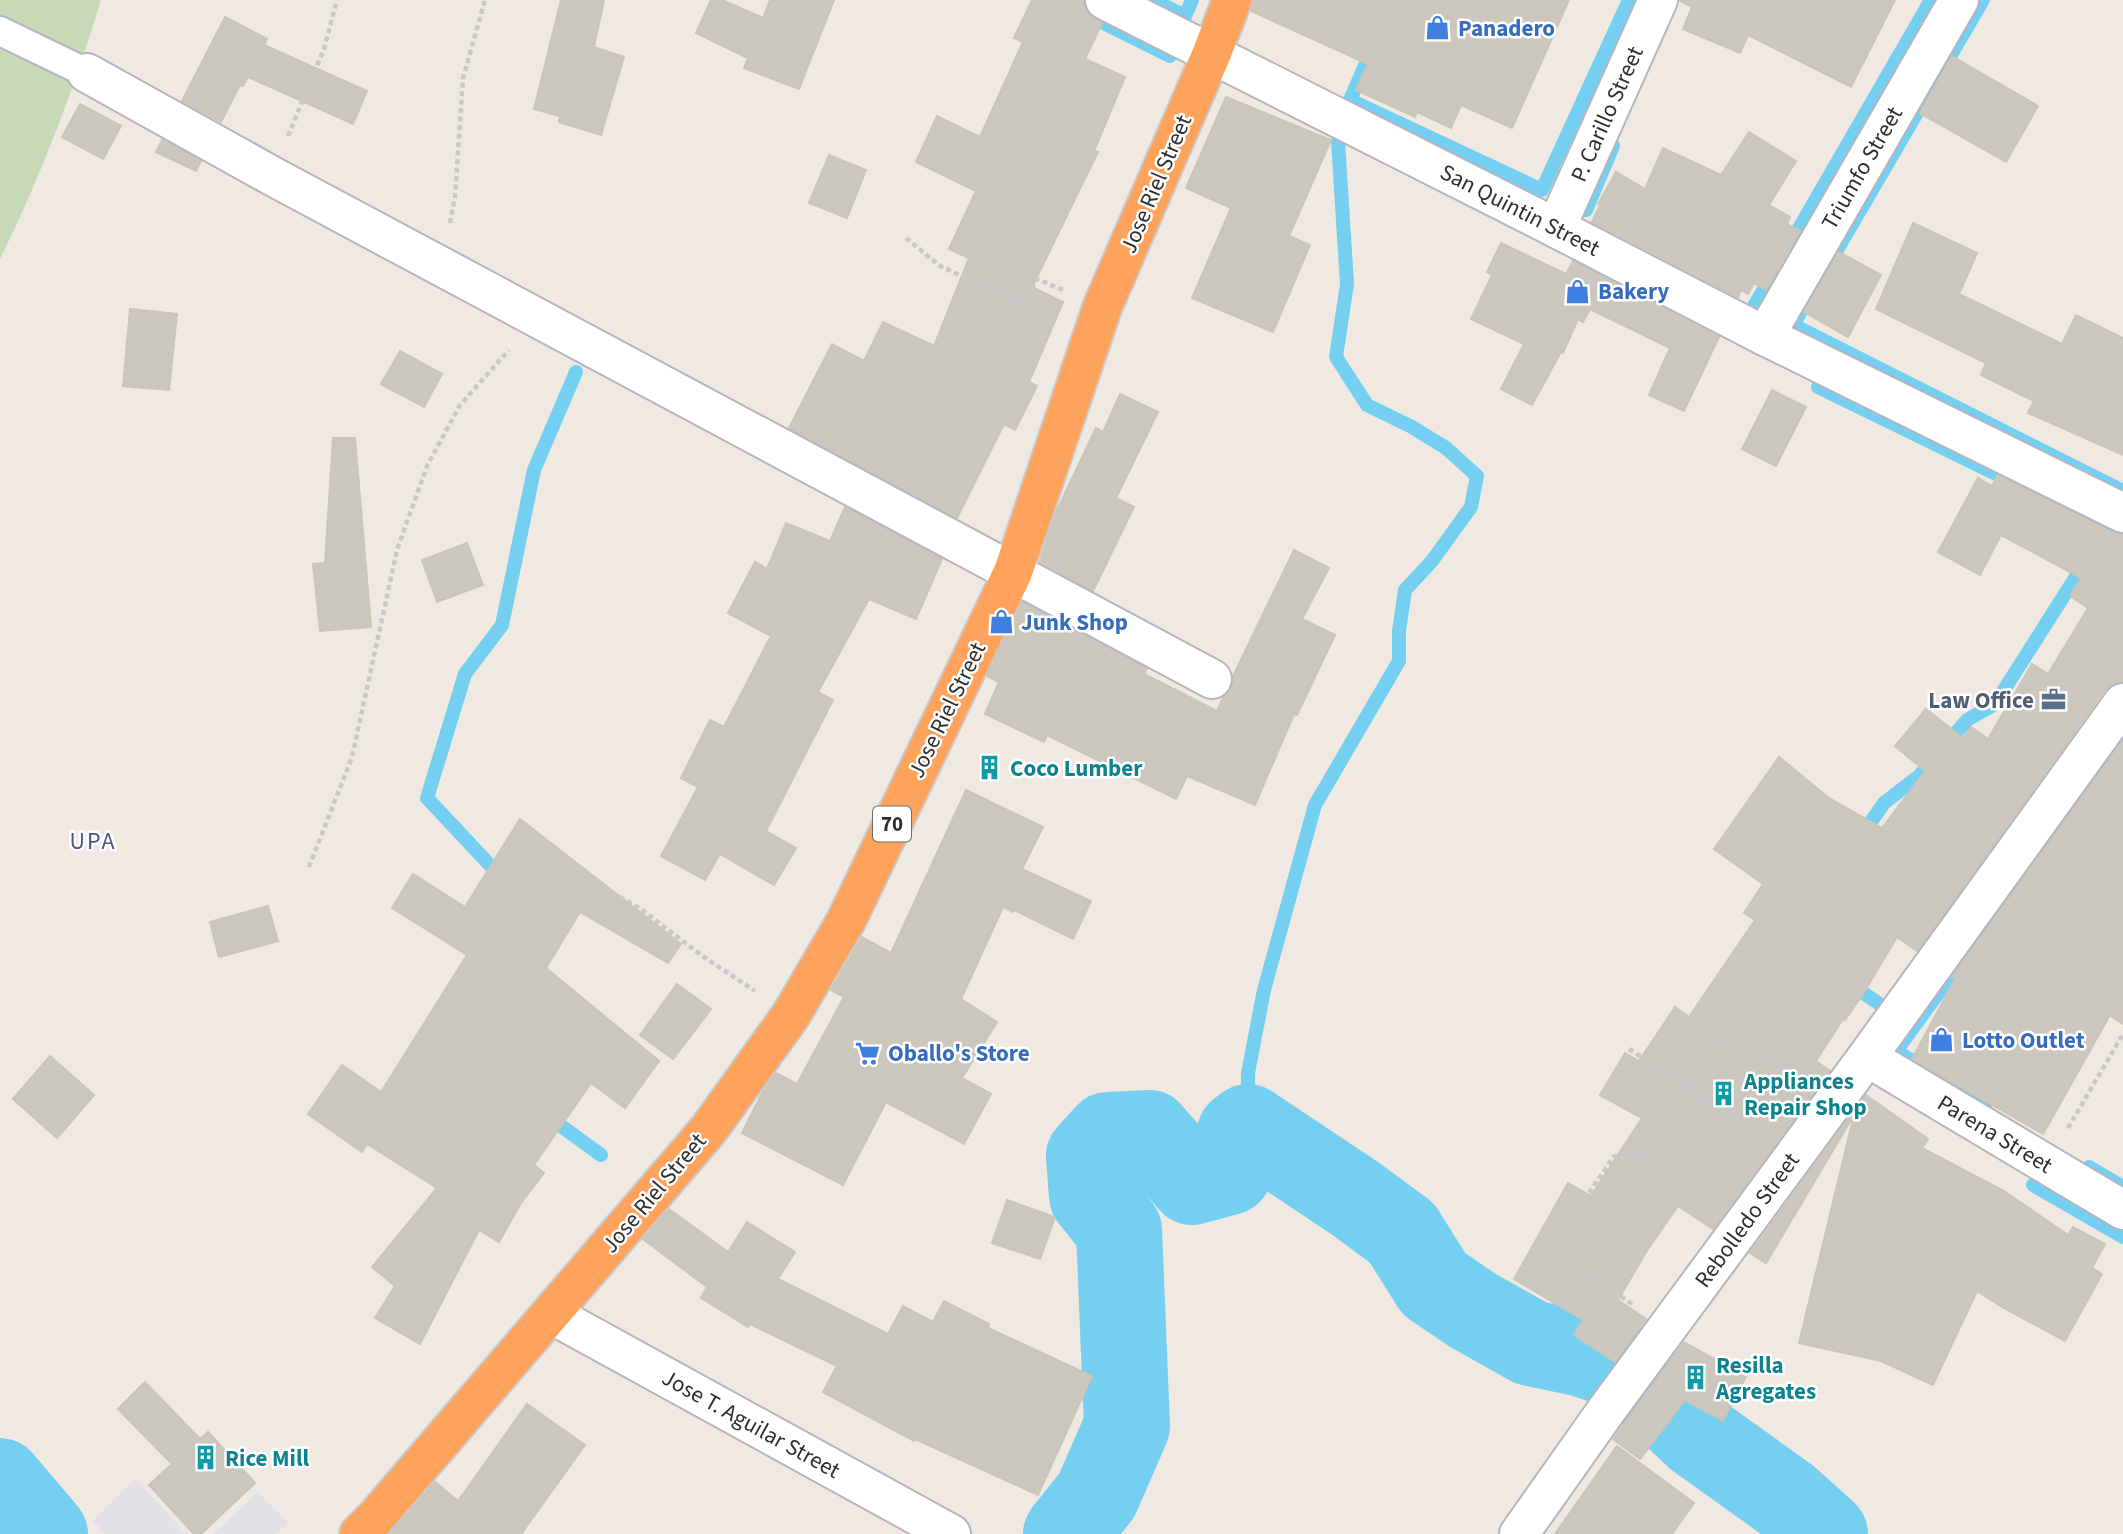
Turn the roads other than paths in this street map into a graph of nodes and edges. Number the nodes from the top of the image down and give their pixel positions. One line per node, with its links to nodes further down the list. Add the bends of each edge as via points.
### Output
1 (1105, 0): 6 (street, San Quintin Street)
2 (1232, 0): 6 (highway, Jose Riel Street / 70)
3 (1658, 0): 8 (street, P. Carillo Street)
4 (1959, 0): 9 (street, Triumfo Street)
5 (0, 31): 7 (lane)
6 (1212, 53): 8 (street, San Quintin Street); 11 (highway, Jose Riel Street / 70, via 1102,308)
7 (87, 73): 11 (street)
8 (1556, 228): 9 (street, San Quintin Street)
9 (1765, 336): 10 (street, San Quintin Street)
10 (2123, 513)
11 (1013, 572): 12 (street); 16 (highway, Jose Riel Street / 70, via 846,921 791,1014 709,1129)
12 (1212, 679)
13 (2123, 703): 14 (street, Rebolledo Street)
14 (1867, 1057): 15 (street, Parena Street); 19 (street, Rebolledo Street)
15 (2123, 1210)
16 (551, 1314): 17 (highway, Jose Riel Street / 70); 18 (street, Jose T. Aguilar Street)
17 (359, 1534)
18 (951, 1534)
19 (1520, 1534)

